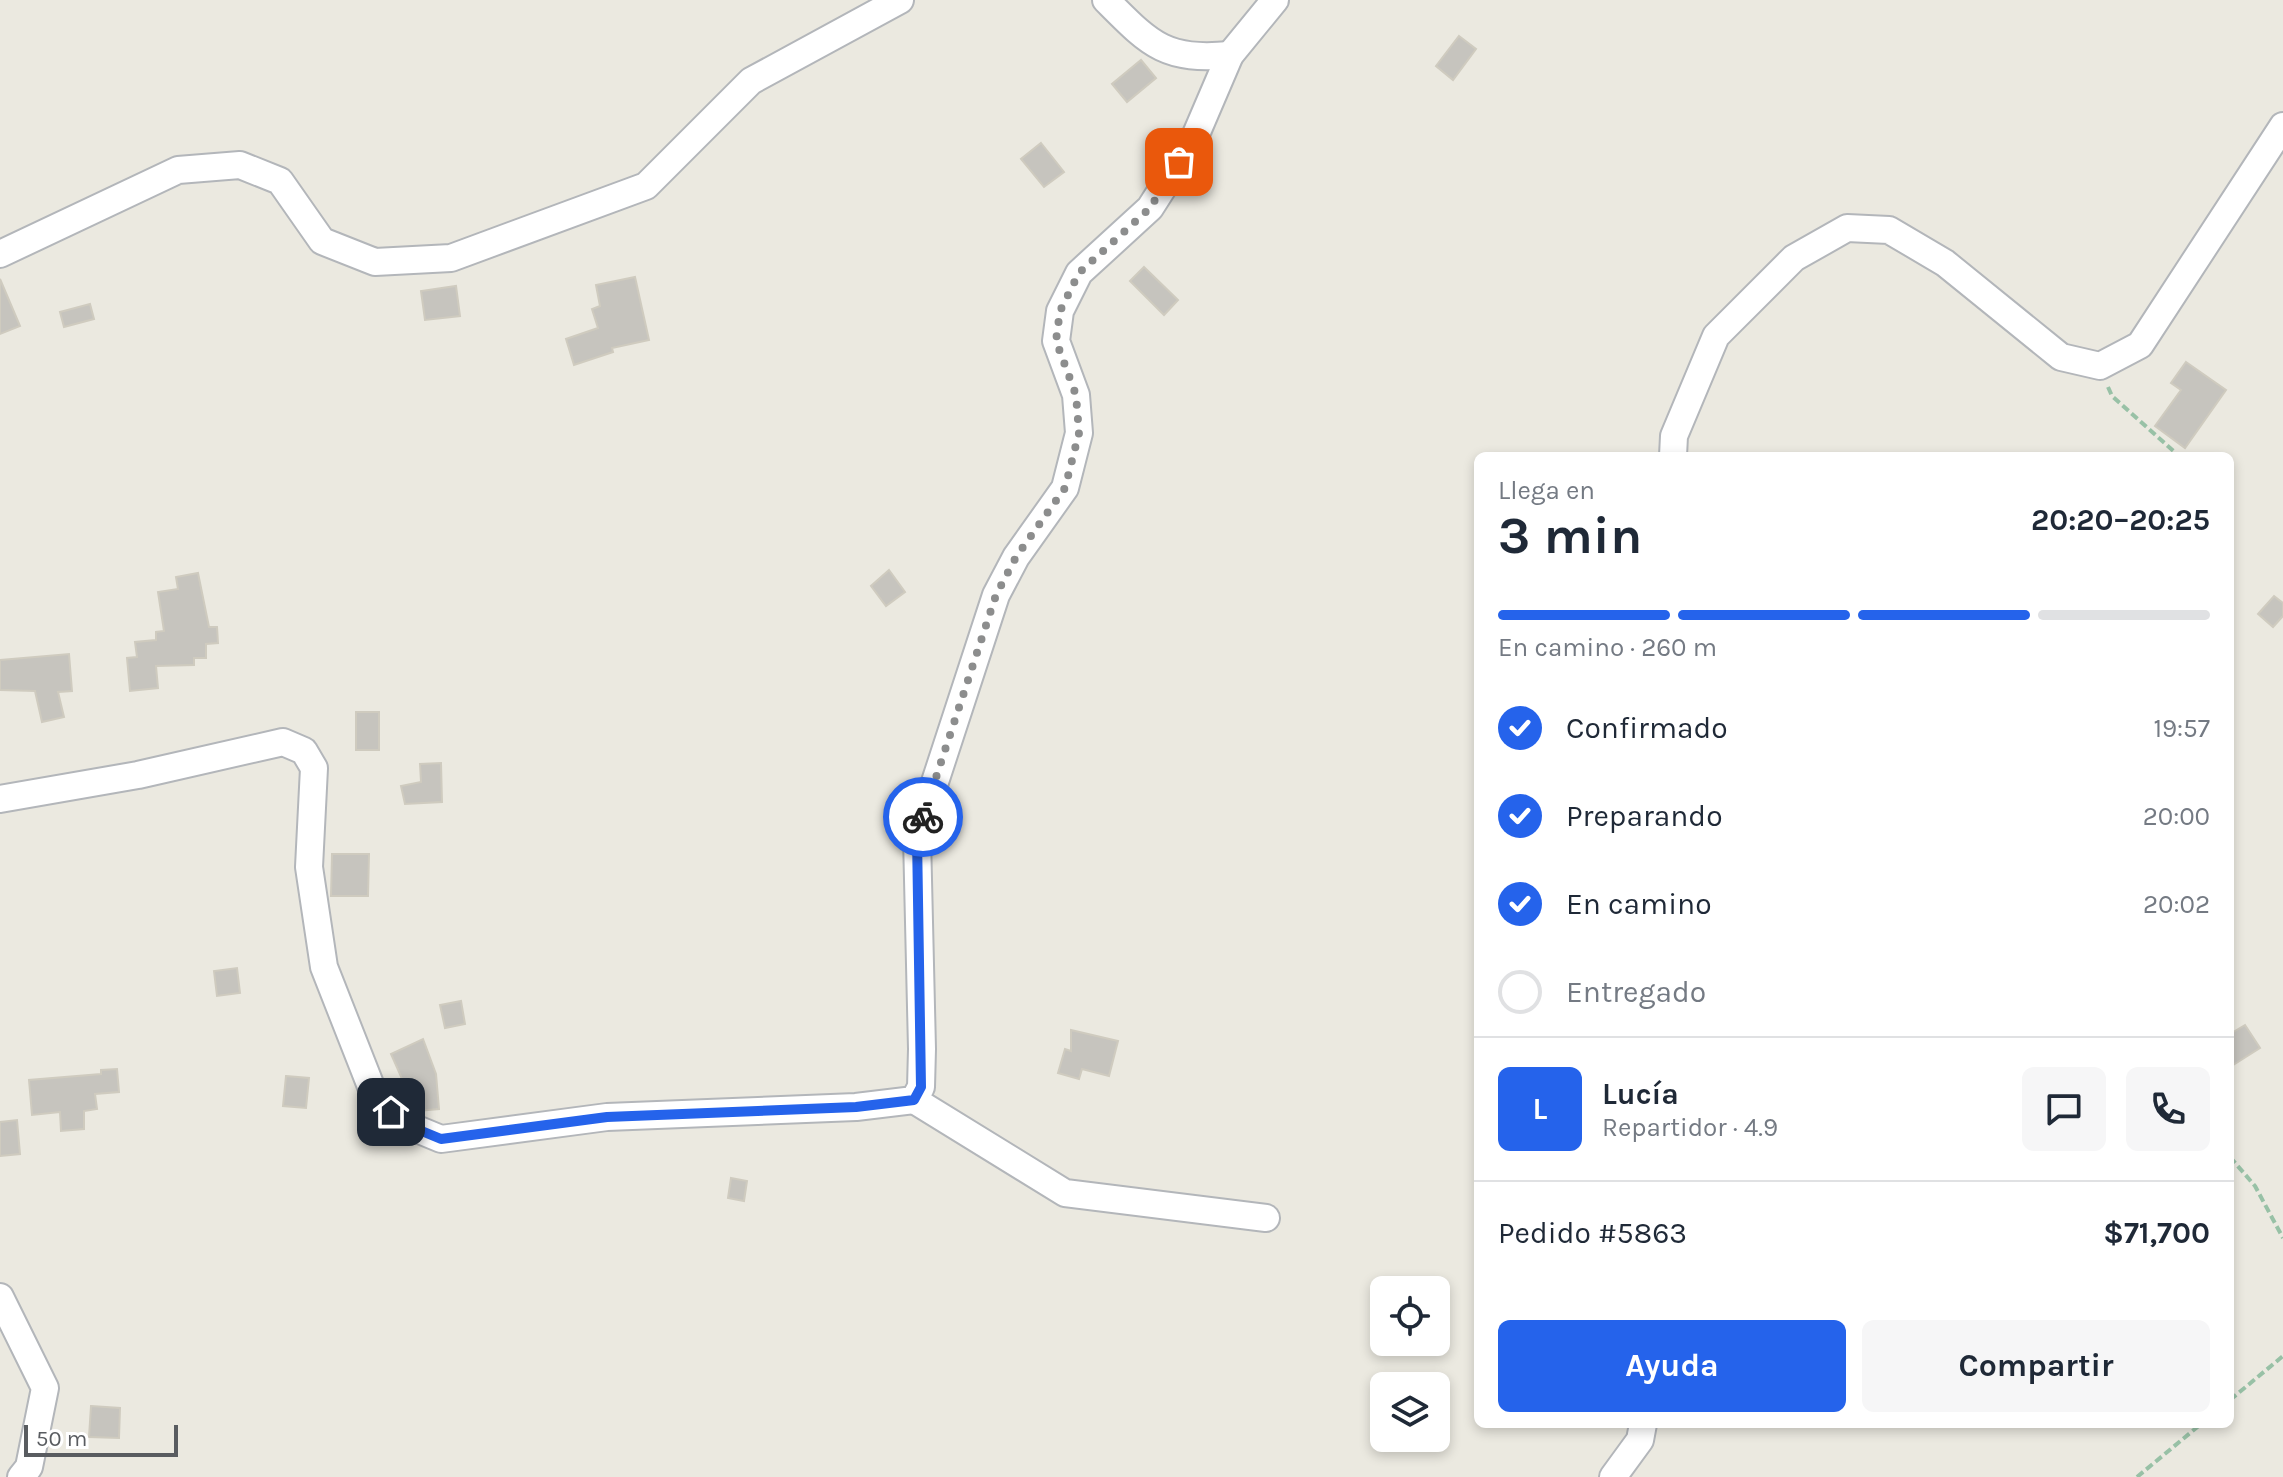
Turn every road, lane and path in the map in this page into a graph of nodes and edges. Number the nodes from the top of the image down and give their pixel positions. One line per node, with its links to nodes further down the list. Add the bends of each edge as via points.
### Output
1 (900, 0): 6 (street, via 751,81 646,186 451,258 375,262 322,241 280,181 240,165 178,170)
2 (1106, 0): 4 (street, via 1147,41 1192,58)
3 (1275, 0): 4 (street)
4 (1230, 55): 11 (street, via 1194,139 1150,208 1079,273 1060,311 1056,341 1076,395 1079,433 1065,488 996,595 917,837 922,1049 921,1087)
5 (2283, 126): 7 (street, via 2140,345)
6 (0, 254)
7 (2100, 366): 8 (street, via 2061,357 1945,263 1889,230 1847,228 1794,258 1716,336 1674,436); 9 (path, via 2112,396)
8 (1673, 452)
9 (2175, 452)
10 (0, 799): 11 (street, via 283,742 304,751 314,768 309,867 324,967 372,1089 391,1112 441,1139 607,1117)
11 (914, 1100): 13 (street, via 1065,1193)
12 (2234, 1162): 14 (path, via 2255,1186)
13 (1266, 1218)
14 (2283, 1238)
15 (0, 1297): 20 (street, via 45,1388 29,1467)
16 (2283, 1356): 17 (path)
17 (2234, 1397)
18 (1642, 1428): 21 (street, via 1640,1440)
19 (2196, 1428): 22 (path)
20 (21, 1477)
21 (1613, 1477)
22 (2137, 1477)

